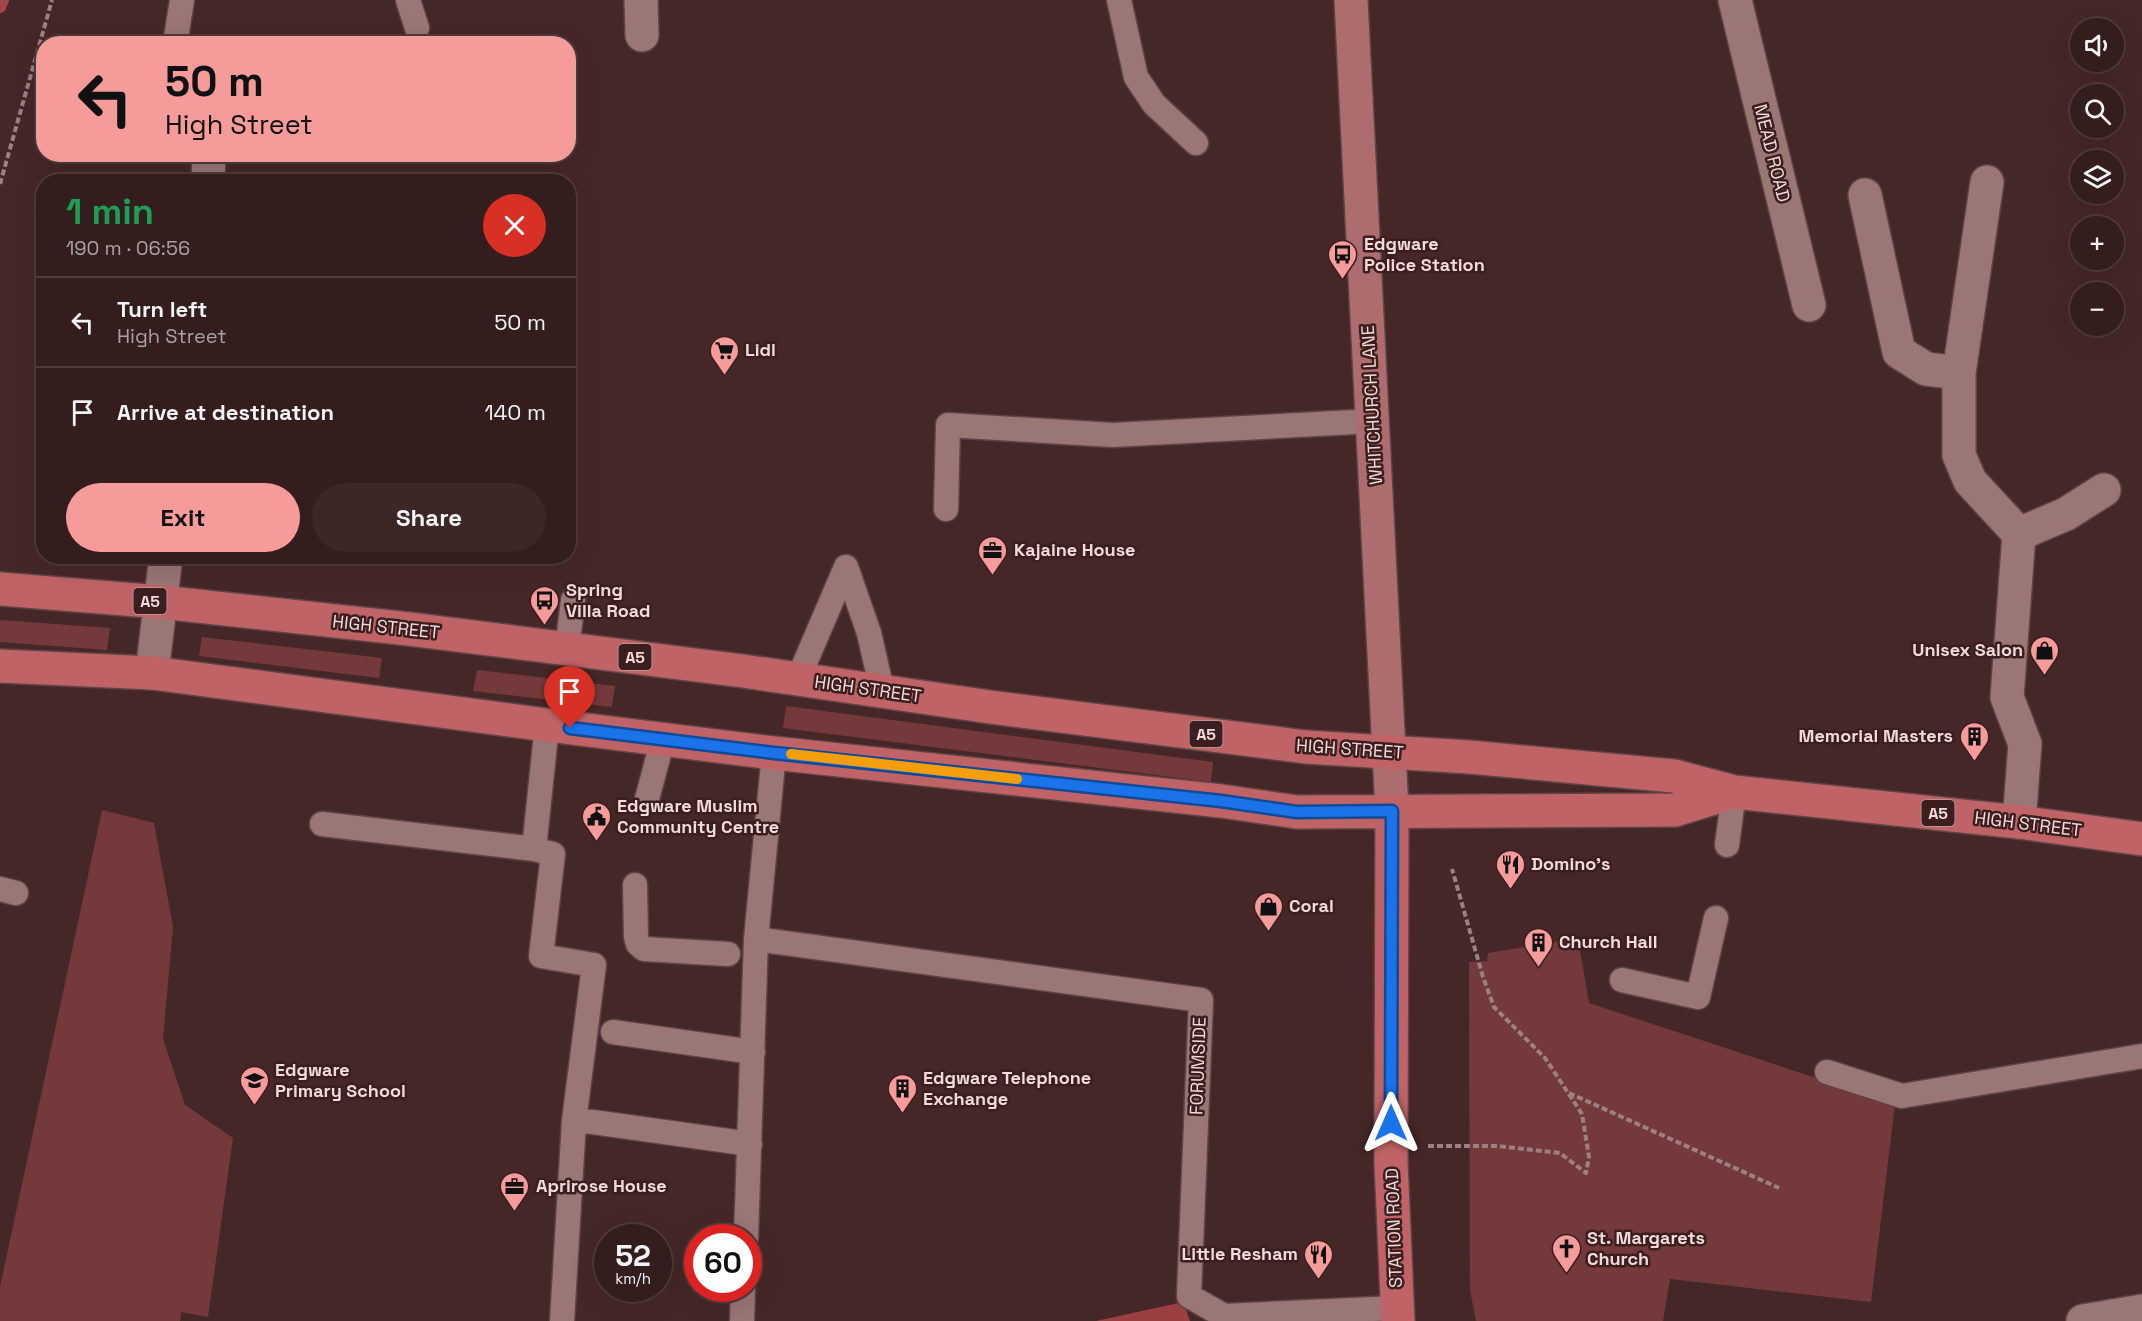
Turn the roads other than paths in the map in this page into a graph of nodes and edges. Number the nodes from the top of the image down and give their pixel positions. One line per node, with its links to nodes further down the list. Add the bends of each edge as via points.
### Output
1 (182, 0): 9 (lane)
2 (408, 0): 7 (lane)
3 (641, 0): 8 (street)
4 (1119, 0): 10 (lane, via 1136,77 1154,104)
5 (1351, 0): 15 (main road, WHITCHURCH LANE)
6 (1735, 0): 13 (street, MEAD ROAD)
7 (417, 28)
8 (642, 35)
9 (176, 36)
10 (1196, 143)
11 (1987, 182): 14 (street)
12 (1865, 195): 14 (street, via 1899,352 1926,369)
13 (1809, 305)
14 (1959, 373): 18 (street, via 1959,455 1970,481)
15 (1373, 421): 17 (lane, via 1113,435 948,425); 30 (main road, WHITCHURCH LANE)
16 (2104, 490): 18 (street, via 2066,514)
17 (946, 509)
18 (2019, 534): 35 (street, via 2007,698 2025,744)
19 (165, 564): 22 (street)
20 (0, 589): 22 (main road, HIGH STREET / A5)
21 (573, 600): 23 (lane)
22 (161, 602): 23 (main road, HIGH STREET / A5); 25 (street)
23 (567, 649): 26 (main road, HIGH STREET / A5)
24 (0, 666): 25 (main road, HIGH STREET / A5)
25 (152, 673): 28 (main road, HIGH STREET / A5)
26 (798, 679): 27 (main road, HIGH STREET / A5); 27 (lane, via 846,567 869,633)
27 (882, 690): 30 (main road, HIGH STREET / A5, via 1306,747)
28 (547, 725): 29 (main road, HIGH STREET / A5); 39 (lane)
29 (663, 739): 31 (main road, HIGH STREET / A5); 33 (lane)
30 (1391, 752): 32 (main road, HIGH STREET / A5, via 1674,776); 34 (main road, WHITCHURCH LANE)
31 (774, 753): 34 (main road, HIGH STREET / A5, via 1297,812); 42 (lane)
32 (1734, 792): 34 (main road, HIGH STREET / A5, via 1675,810); 35 (main road, HIGH STREET / A5); 38 (lane)
33 (647, 799)
34 (1392, 811): 54 (main road, STATION ROAD, via 1391,1146)
35 (2019, 822): 37 (main road, HIGH STREET / A5)
36 (322, 824): 39 (lane)
37 (2142, 839)
38 (1727, 845)
39 (534, 849): 49 (lane, via 553,854 541,956 594,965)
40 (635, 885): 43 (lane, via 636,937 644,949)
41 (1716, 918): 44 (lane, via 1698,997)
42 (756, 939): 46 (lane); 54 (lane, FORUMSIDE, via 1201,1000 1189,1296 1224,1316)
43 (728, 954)
44 (1622, 980)
45 (613, 1032): 46 (lane)
46 (753, 1052): 50 (lane)
47 (2142, 1056): 48 (lane, via 1902,1096)
48 (1827, 1072)
49 (574, 1121): 50 (lane); 55 (lane)
50 (750, 1144): 51 (lane)
51 (747, 1224)
52 (743, 1302): 56 (lane)
53 (2142, 1311): 57 (street)
54 (1397, 1315)
55 (562, 1321)
56 (742, 1321)
57 (2083, 1321)

